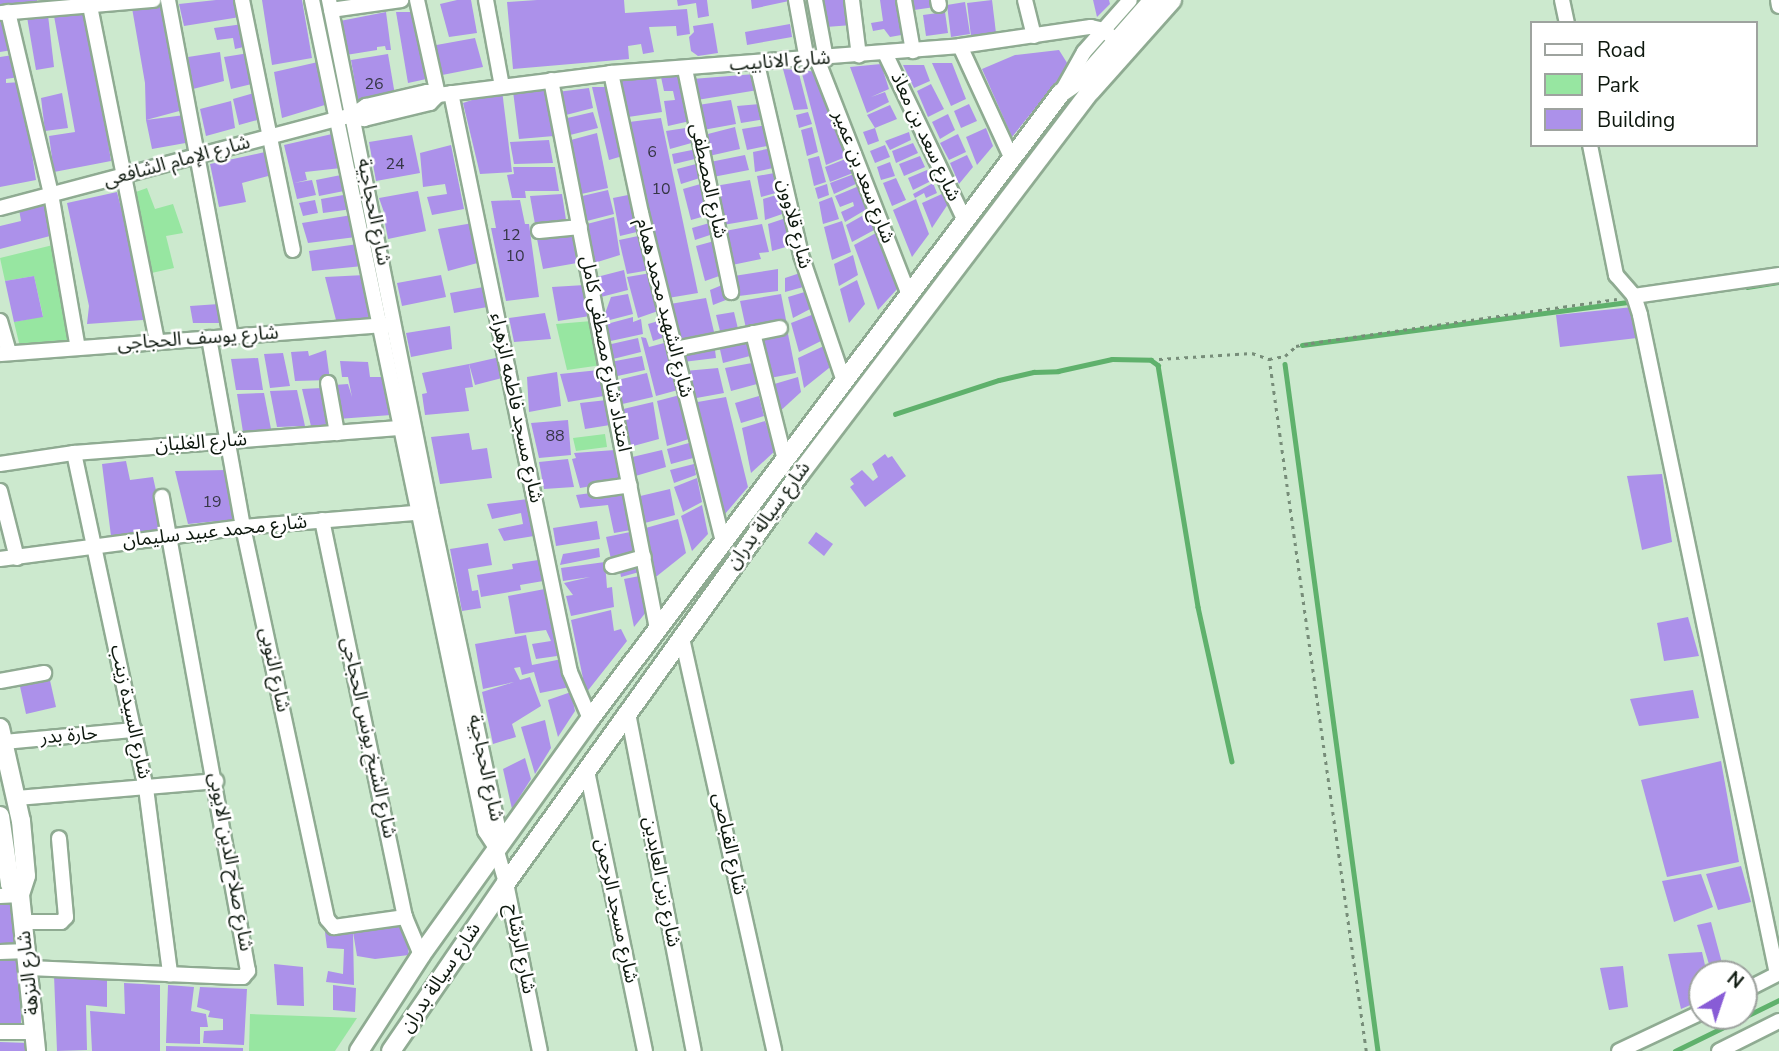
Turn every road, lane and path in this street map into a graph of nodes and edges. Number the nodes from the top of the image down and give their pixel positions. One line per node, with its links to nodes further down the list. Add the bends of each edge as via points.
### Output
1 (153, 0): 21 (street)
2 (167, 0): 42 (street)
3 (242, 0): 40 (street)
4 (312, 0): 39 (street, شارع الحجاجية)
5 (401, 0): 18 (street)
6 (417, 0): 37 (street, شارع مسجد فاطمه الزهراء)
7 (486, 0): 36 (street)
8 (796, 0): 31 (street)
9 (815, 0): 31 (street)
10 (852, 0): 30 (street)
11 (904, 0): 28 (street)
12 (1025, 0): 26 (street)
13 (1153, 0): 25 (main road, شارع سيالة بدران)
14 (1172, 0): 52 (main road, شارع سيالة بدران, via 1091,91)
15 (1562, 0): 24 (street)
16 (1778, 0): 22 (street)
17 (1125, 2): 25 (street, شارع سيالة بدران)
18 (360, 3): 20 (street)
19 (52, 4): 21 (street); 23 (street)
20 (330, 5): 38 (street, شارع الحجاجية)
21 (90, 6): 44 (street)
22 (1779, 6)
23 (4, 12): 45 (street)
24 (1567, 21)
25 (1110, 35): 26 (street, شارع الانابيب, via 1079,28); 43 (main road, شارع سيالة بدران, via 1087,75 1061,93)
26 (1034, 36): 27 (street, شارع الانابيب)
27 (960, 46): 28 (street, شارع الانابيب); 43 (street)
28 (913, 51): 29 (street, شارع الانابيب)
29 (885, 53): 30 (street, شارع الانابيب); 47 (street, شارع سعد بن معاذ)
30 (859, 56): 31 (street, شارع الانابيب)
31 (817, 59): 32 (street, شارع الانابيب); 55 (street, شارع سعد بن عمير)
32 (757, 64): 33 (street, شارع الانابيب); 70 (street, شارع قلاوون, via 801,256)
33 (685, 69): 34 (street, شارع الانابيب); 54 (street, شارع المصطفى)
34 (611, 73): 35 (street, شارع الانابيب); 66 (street, شارع الشهيد محمد همام)
35 (551, 80): 36 (street, شارع الانابيب); 48 (street, امتداد شارع مصطفى كامل)
36 (502, 86): 37 (street, شارع الانابيب)
37 (444, 94): 38 (street, شارع الإمام الشافعى, via 427,92 366,106); 97 (street, شارع مسجد فاطمه الزهراء, via 570,672)
38 (353, 115): 39 (street, شارع الإمام الشافعى); 58 (street, شارع الحجاجية)
39 (337, 119): 40 (street, شارع الإمام الشافعى); 59 (street, شارع الحجاجية)
40 (271, 137): 42 (street, شارع الإمام الشافعى); 50 (street)
41 (1590, 147): 56 (street, via 1616,275)
42 (197, 156): 44 (street, شارع الإمام الشافعى); 62 (street)
43 (1012, 159): 47 (main road, شارع سيالة بدران)
44 (122, 176): 45 (street, شارع الإمام الشافعى); 64 (street)
45 (51, 194): 46 (street, شارع الإمام الشافعى); 65 (street)
46 (0, 208)
47 (965, 221): 51 (main road, شارع سيالة بدران)
48 (580, 227): 49 (street); 78 (street, امتداد شارع مصطفى كامل)
49 (539, 231)
50 (293, 250)
51 (933, 264): 52 (main road); 55 (main road, شارع سيالة بدران)
52 (953, 271): 93 (main road, شارع سيالة بدران)
53 (1779, 275): 56 (street)
54 (731, 292)
55 (909, 295): 70 (main road, شارع سيالة بدران)
56 (1634, 296): 69 (path, via 1311,343); 116 (street)
57 (0, 321): 67 (street)
58 (395, 324): 59 (street, شارع يوسف الحجاجى); 82 (street, شارع الحجاجية)
59 (379, 326): 62 (street, شارع يوسف الحجاجى); 72 (street, شارع الحجاجية)
60 (780, 328): 61 (street)
61 (753, 333): 66 (street); 76 (street)
62 (231, 337): 63 (street, شارع يوسف الحجاجى)
63 (209, 338): 64 (street, شارع يوسف الحجاجى); 74 (street, شارع النوبى)
64 (157, 342): 65 (street, شارع يوسف الحجاجى)
65 (78, 348): 67 (street, شارع يوسف الحجاجى)
66 (675, 349): 86 (street, شارع الشهيد محمد همام)
67 (4, 354)
68 (1159, 359): 69 (path, via 1252,353)
69 (1269, 359): 130 (path)
70 (844, 381): 76 (main road, شارع سيالة بدران)
71 (328, 383): 73 (street)
72 (402, 428): 73 (street, شارع الغلبان); 82 (street, شارع الحجاجية)
73 (337, 433): 74 (street, شارع الغلبان)
74 (228, 441): 75 (street, شارع الغلبان); 84 (street, شارع النوبى)
75 (74, 453): 77 (street, شارع الغلبان); 87 (street, شارع السيدة زينب)
76 (785, 460): 86 (main road, شارع سيالة بدران)
77 (0, 464)
78 (630, 485): 79 (street); 88 (street, امتداد شارع مصطفى كامل)
79 (596, 490)
80 (0, 491): 89 (street)
81 (162, 497): 85 (street, شارع صلاح الدين الايوبى)
82 (425, 512): 83 (street, شارع محمد عبيد سليمان); 107 (street, شارع الحجاجية, via 498,825)
83 (322, 520): 84 (street, شارع محمد عبيد سليمان); 111 (street, شارع الشيخ يونس الحجاجى)
84 (243, 527): 85 (street, شارع محمد عبيد سليمان); 111 (street, شارع النوبى, via 327,919 334,927)
85 (171, 535): 87 (street, شارع محمد عبيد سليمان); 101 (street, شارع صلاح الدين الايوبى)
86 (723, 542): 92 (main road, شارع سيالة بدران)
87 (95, 545): 89 (street, شارع محمد عبيد سليمان); 98 (street, شارع السيدة زينب)
88 (644, 557): 91 (street); 92 (street, امتداد شارع مصطفى كامل)
89 (17, 558): 90 (street, شارع محمد عبيد سليمان)
90 (0, 559)
91 (612, 566)
92 (657, 629): 97 (main road, شارع سيالة بدران)
93 (682, 638): 96 (main road, شارع سيالة بدران); 129 (street, شارع القباصى)
94 (44, 673): 95 (street)
95 (0, 681)
96 (628, 713): 100 (main road, شارع سيالة بدران); 128 (street, شارع زين العابدين)
97 (590, 719): 107 (main road, شارع سيالة بدران)
98 (134, 730): 99 (street, حارة بدر); 102 (street, شارع السيدة زينب)
99 (2, 735): 103 (main road, شارع النزهة)
100 (587, 771): 108 (main road, شارع سيالة بدران); 127 (street, شارع مسجد الرحمن)
101 (216, 781): 102 (street); 117 (street, شارع صلاح الدين الايوبى, via 248,971 236,978)
102 (146, 788): 103 (street); 117 (street, شارع السيدة زينب)
103 (18, 798): 105 (main road, شارع النزهة)
104 (0, 819): 105 (street); 109 (main road, شارع النزهة, via 10,884)
105 (21, 821): 109 (main road, شارع النزهة, via 26,876)
106 (59, 838): 112 (street, via 66,917 61,922)
107 (496, 848): 108 (street, شارع الرشاح); 114 (main road, شارع سيالة بدران)
108 (506, 883): 125 (main road, شارع سيالة بدران); 126 (street, شارع الرشاح)
109 (20, 895): 110 (street); 112 (main road, شارع النزهة)
110 (0, 896)
111 (405, 917): 114 (street, شارع الشيخ يونس الحجاجى)
112 (23, 922): 115 (main road, شارع النزهة)
113 (0, 952): 115 (street, شارع صلاح الدين الايوبى)
114 (421, 955): 124 (main road, شارع سيالة بدران)
115 (28, 959): 117 (street, شارع صلاح الدين الايوبى); 122 (main road, شارع النزهة)
116 (1778, 973): 118 (street)
117 (170, 974)
118 (1758, 983)
119 (1688, 1019): 131 (street)
120 (1779, 1021): 132 (street)
121 (0, 1032): 122 (street)
122 (35, 1032): 123 (main road, شارع النزهة)
123 (36, 1051)
124 (359, 1051)
125 (391, 1051)
126 (540, 1051)
127 (645, 1051)
128 (694, 1051)
129 (774, 1051)
130 (1366, 1051)
131 (1619, 1051)
132 (1719, 1051)

